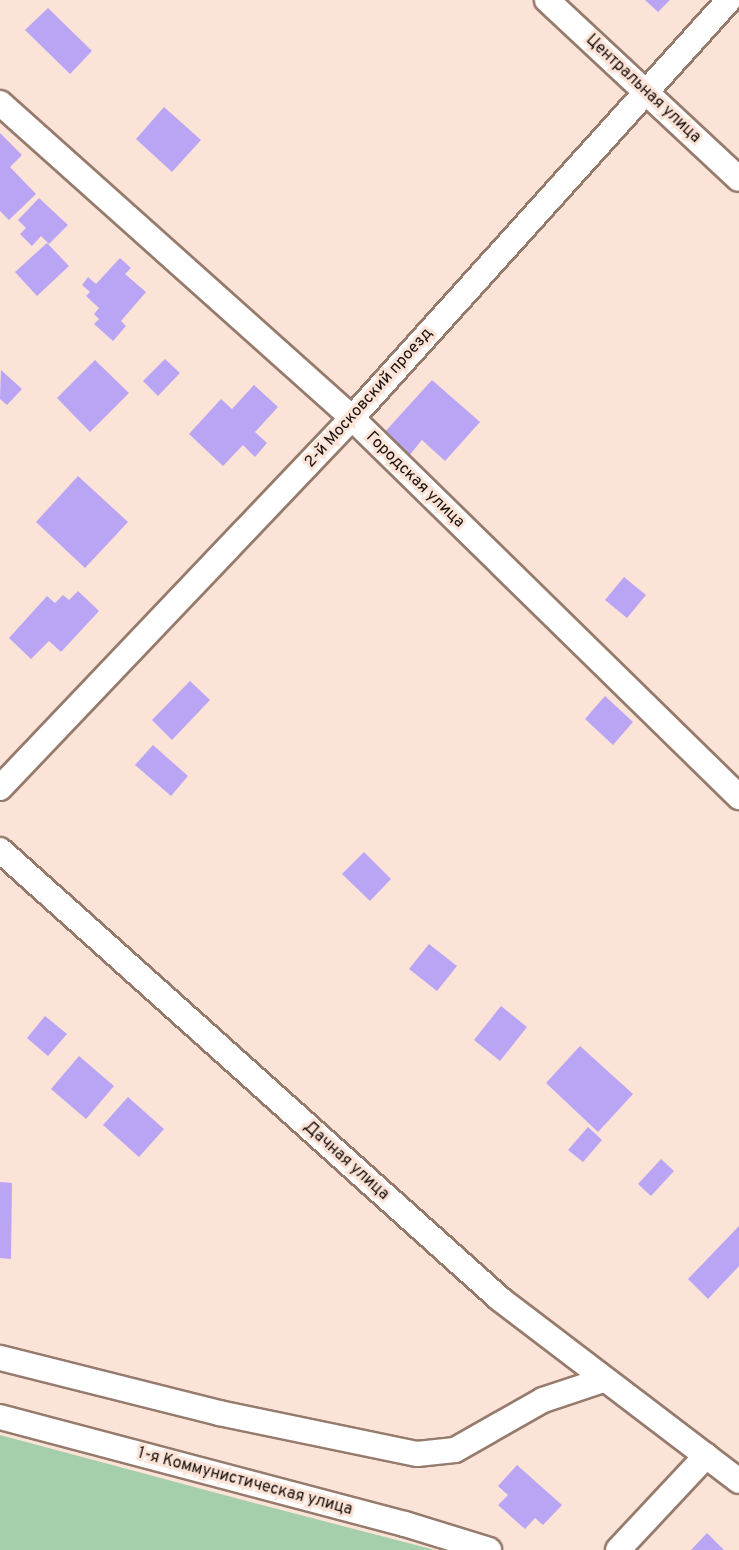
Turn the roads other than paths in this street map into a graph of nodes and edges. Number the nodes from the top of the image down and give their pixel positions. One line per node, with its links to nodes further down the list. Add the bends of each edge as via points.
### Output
1 (547, 0): 3 (street, Центральная улица)
2 (729, 0): 3 (street, 2-й Московский проезд)
3 (644, 91): 5 (street, Центральная улица); 6 (street, 2-й Московский проезд)
4 (0, 103): 6 (street, Городская улица)
5 (739, 179)
6 (352, 418): 7 (street, 2-й Московский проезд); 8 (street, Городская улица)
7 (0, 788)
8 (739, 797)
9 (0, 850): 11 (street, Дачная улица, via 466,1270)
10 (0, 1358): 11 (street, via 219,1413 417,1454 454,1450 543,1400)
11 (603, 1380): 13 (street, Дачная улица)
12 (0, 1417): 15 (street, 1-я Коммунистическая улица, via 395,1521)
13 (706, 1455): 14 (street, Дачная улица); 16 (street)
14 (739, 1481)
15 (489, 1550)
16 (618, 1550)

